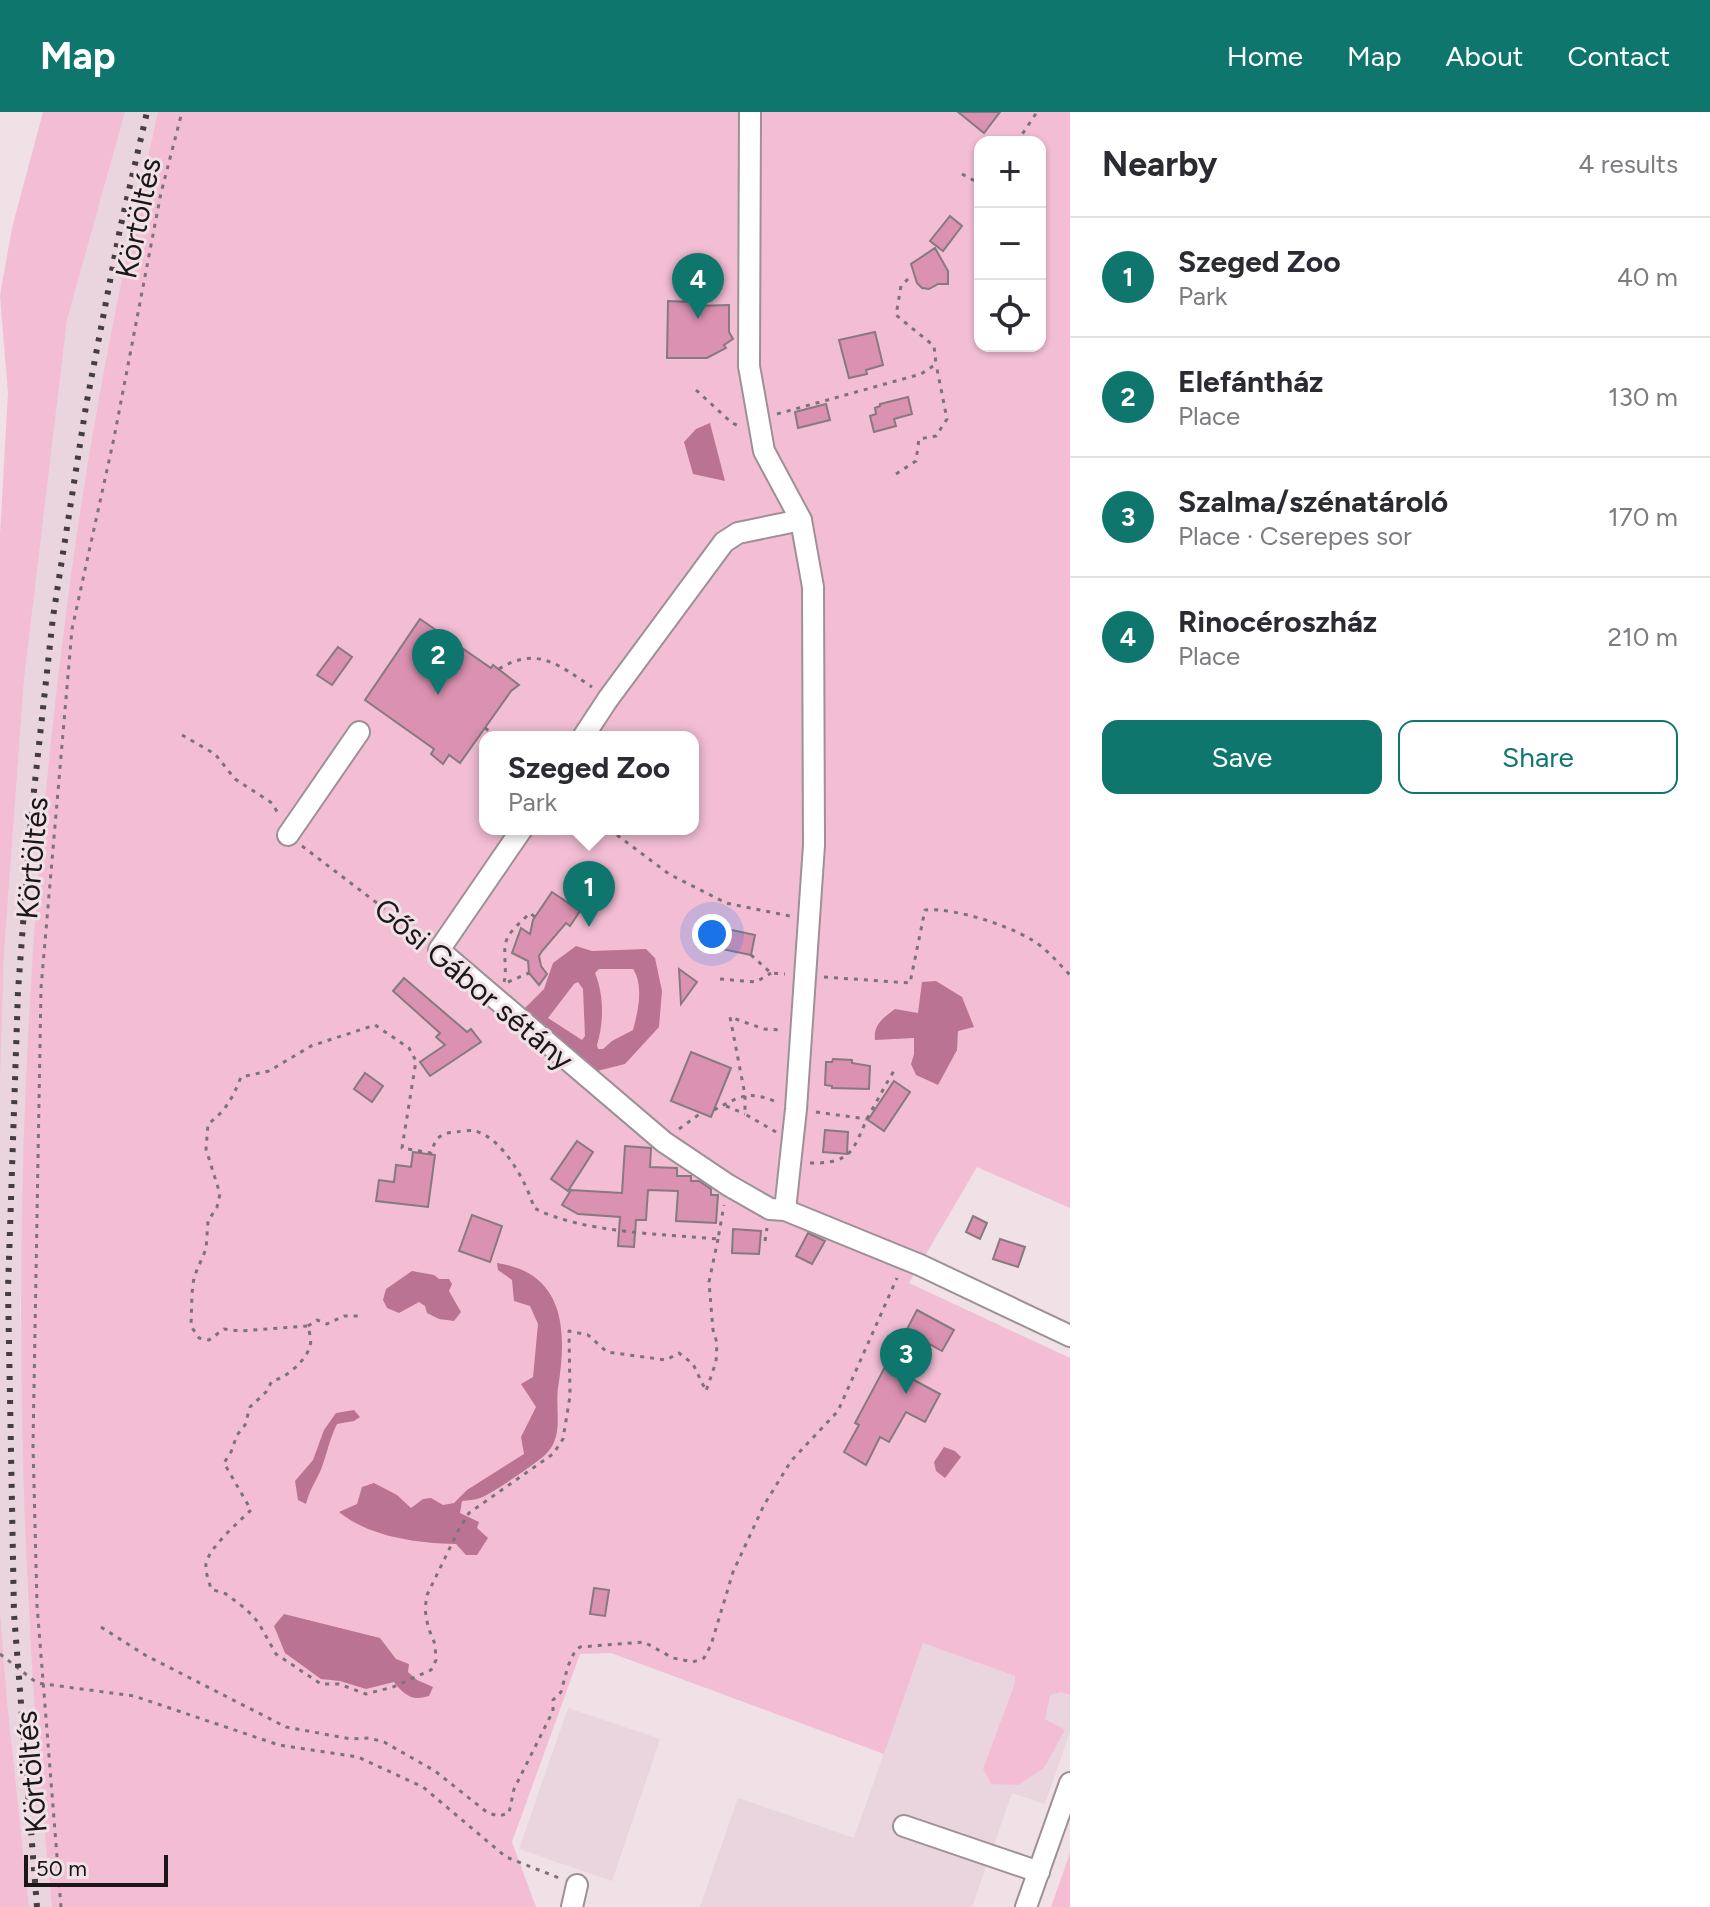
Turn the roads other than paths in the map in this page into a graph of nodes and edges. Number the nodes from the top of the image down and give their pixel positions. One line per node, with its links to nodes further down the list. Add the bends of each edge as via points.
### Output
1 (750, 112): 2 (street, via 749,366 764,451)
2 (801, 520): 3 (street, via 738,533 724,542); 7 (street, via 813,587 814,845)
3 (587, 731)
4 (359, 732): 5 (street)
5 (288, 835)
6 (518, 835): 7 (street, Gősi Gábor sétány, via 439,950 498,991 664,1142 770,1209)
7 (785, 1210): 8 (street, Gősi Gábor sétány)
8 (1070, 1336)
9 (1070, 1783): 11 (street)
10 (904, 1826): 11 (street)
11 (1039, 1872): 14 (street)
12 (577, 1885): 13 (street)
13 (572, 1907)
14 (1026, 1907)

